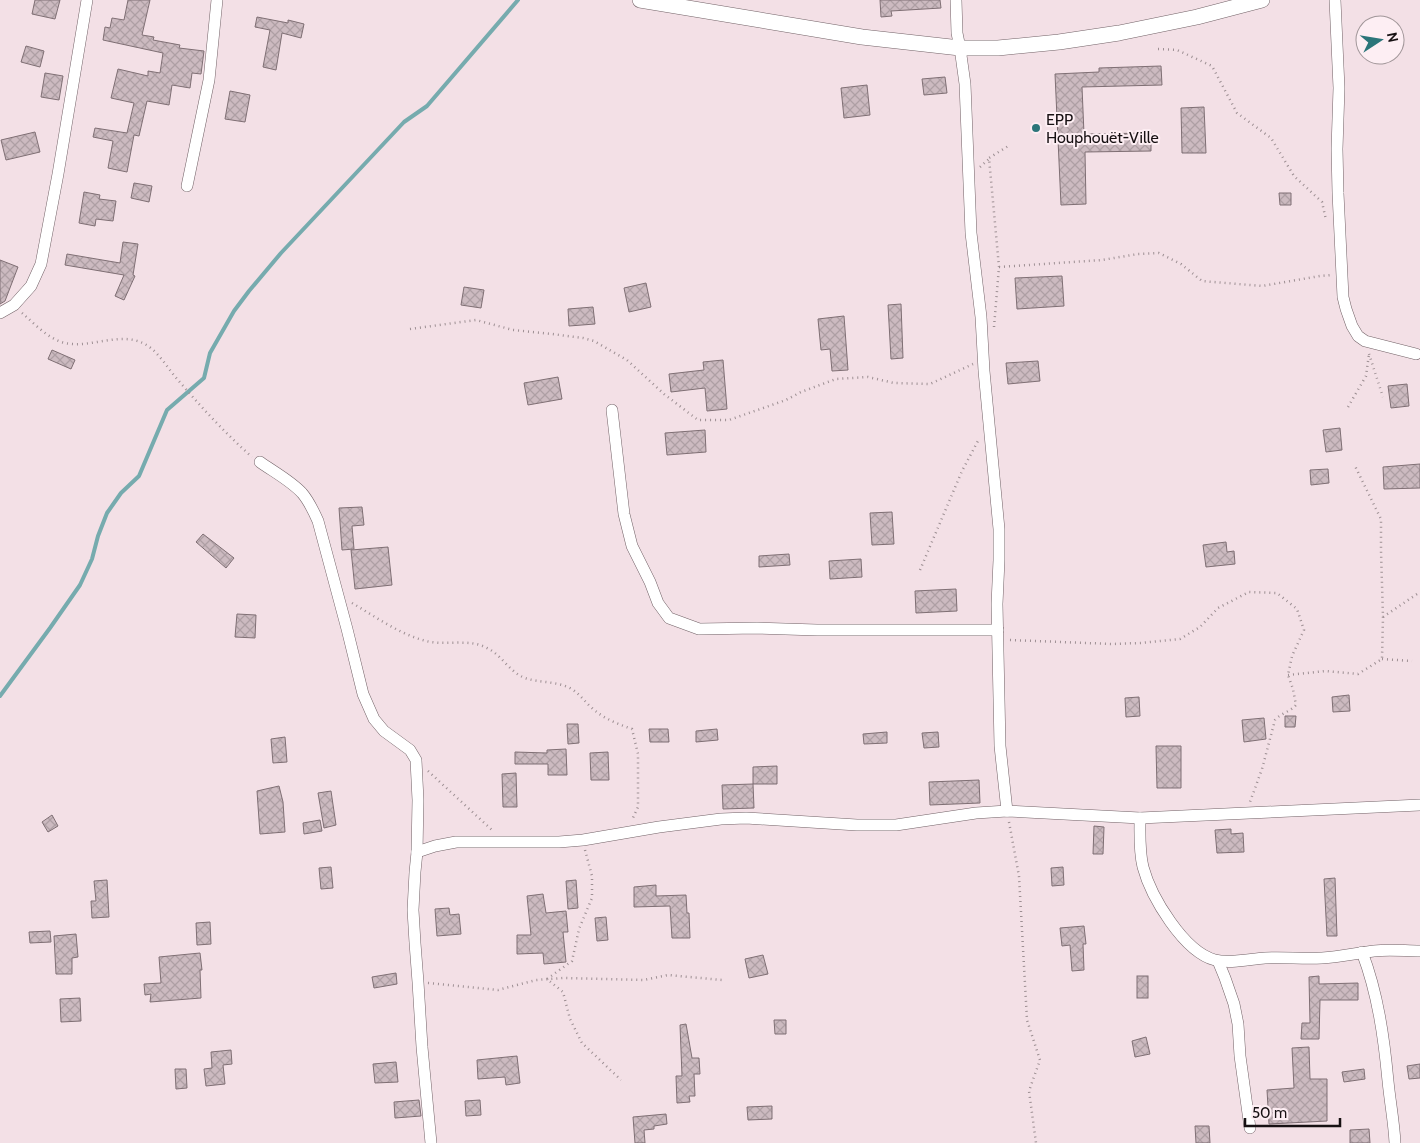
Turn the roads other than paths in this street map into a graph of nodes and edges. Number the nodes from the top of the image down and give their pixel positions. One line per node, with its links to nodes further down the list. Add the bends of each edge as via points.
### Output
1 (87, 0): 9 (street, via 41,264 31,286 14,305)
2 (217, 0): 8 (street, via 209,80)
3 (640, 0): 7 (street, via 862,37)
4 (956, 0): 7 (street)
5 (1262, 0): 7 (street, via 1110,34 1022,46)
6 (1335, 0): 10 (street, via 1339,88 1336,149 1343,297 1358,336 1365,341)
7 (960, 48): 13 (street, via 965,84 971,233 998,530)
8 (187, 186)
9 (0, 313)
10 (1416, 354)
11 (612, 410): 13 (street, via 624,514 632,546 658,603 669,618 698,629)
12 (260, 462): 17 (street, via 303,494 313,510 368,707 384,731 410,750 416,760)
13 (998, 635): 15 (street, via 1000,746)
14 (1420, 805): 16 (street)
15 (1007, 811): 16 (street); 17 (street, via 896,825 721,819 583,840 446,843)
16 (1140, 818): 20 (street, via 1141,856 1153,893 1175,928 1195,950)
17 (417, 852): 22 (street, via 415,943)
18 (1420, 951): 19 (street)
19 (1362, 952): 20 (street, via 1321,958); 23 (street, via 1378,1004)
20 (1218, 961): 21 (street, via 1236,1018)
21 (1250, 1128)
22 (431, 1143)
23 (1395, 1143)

